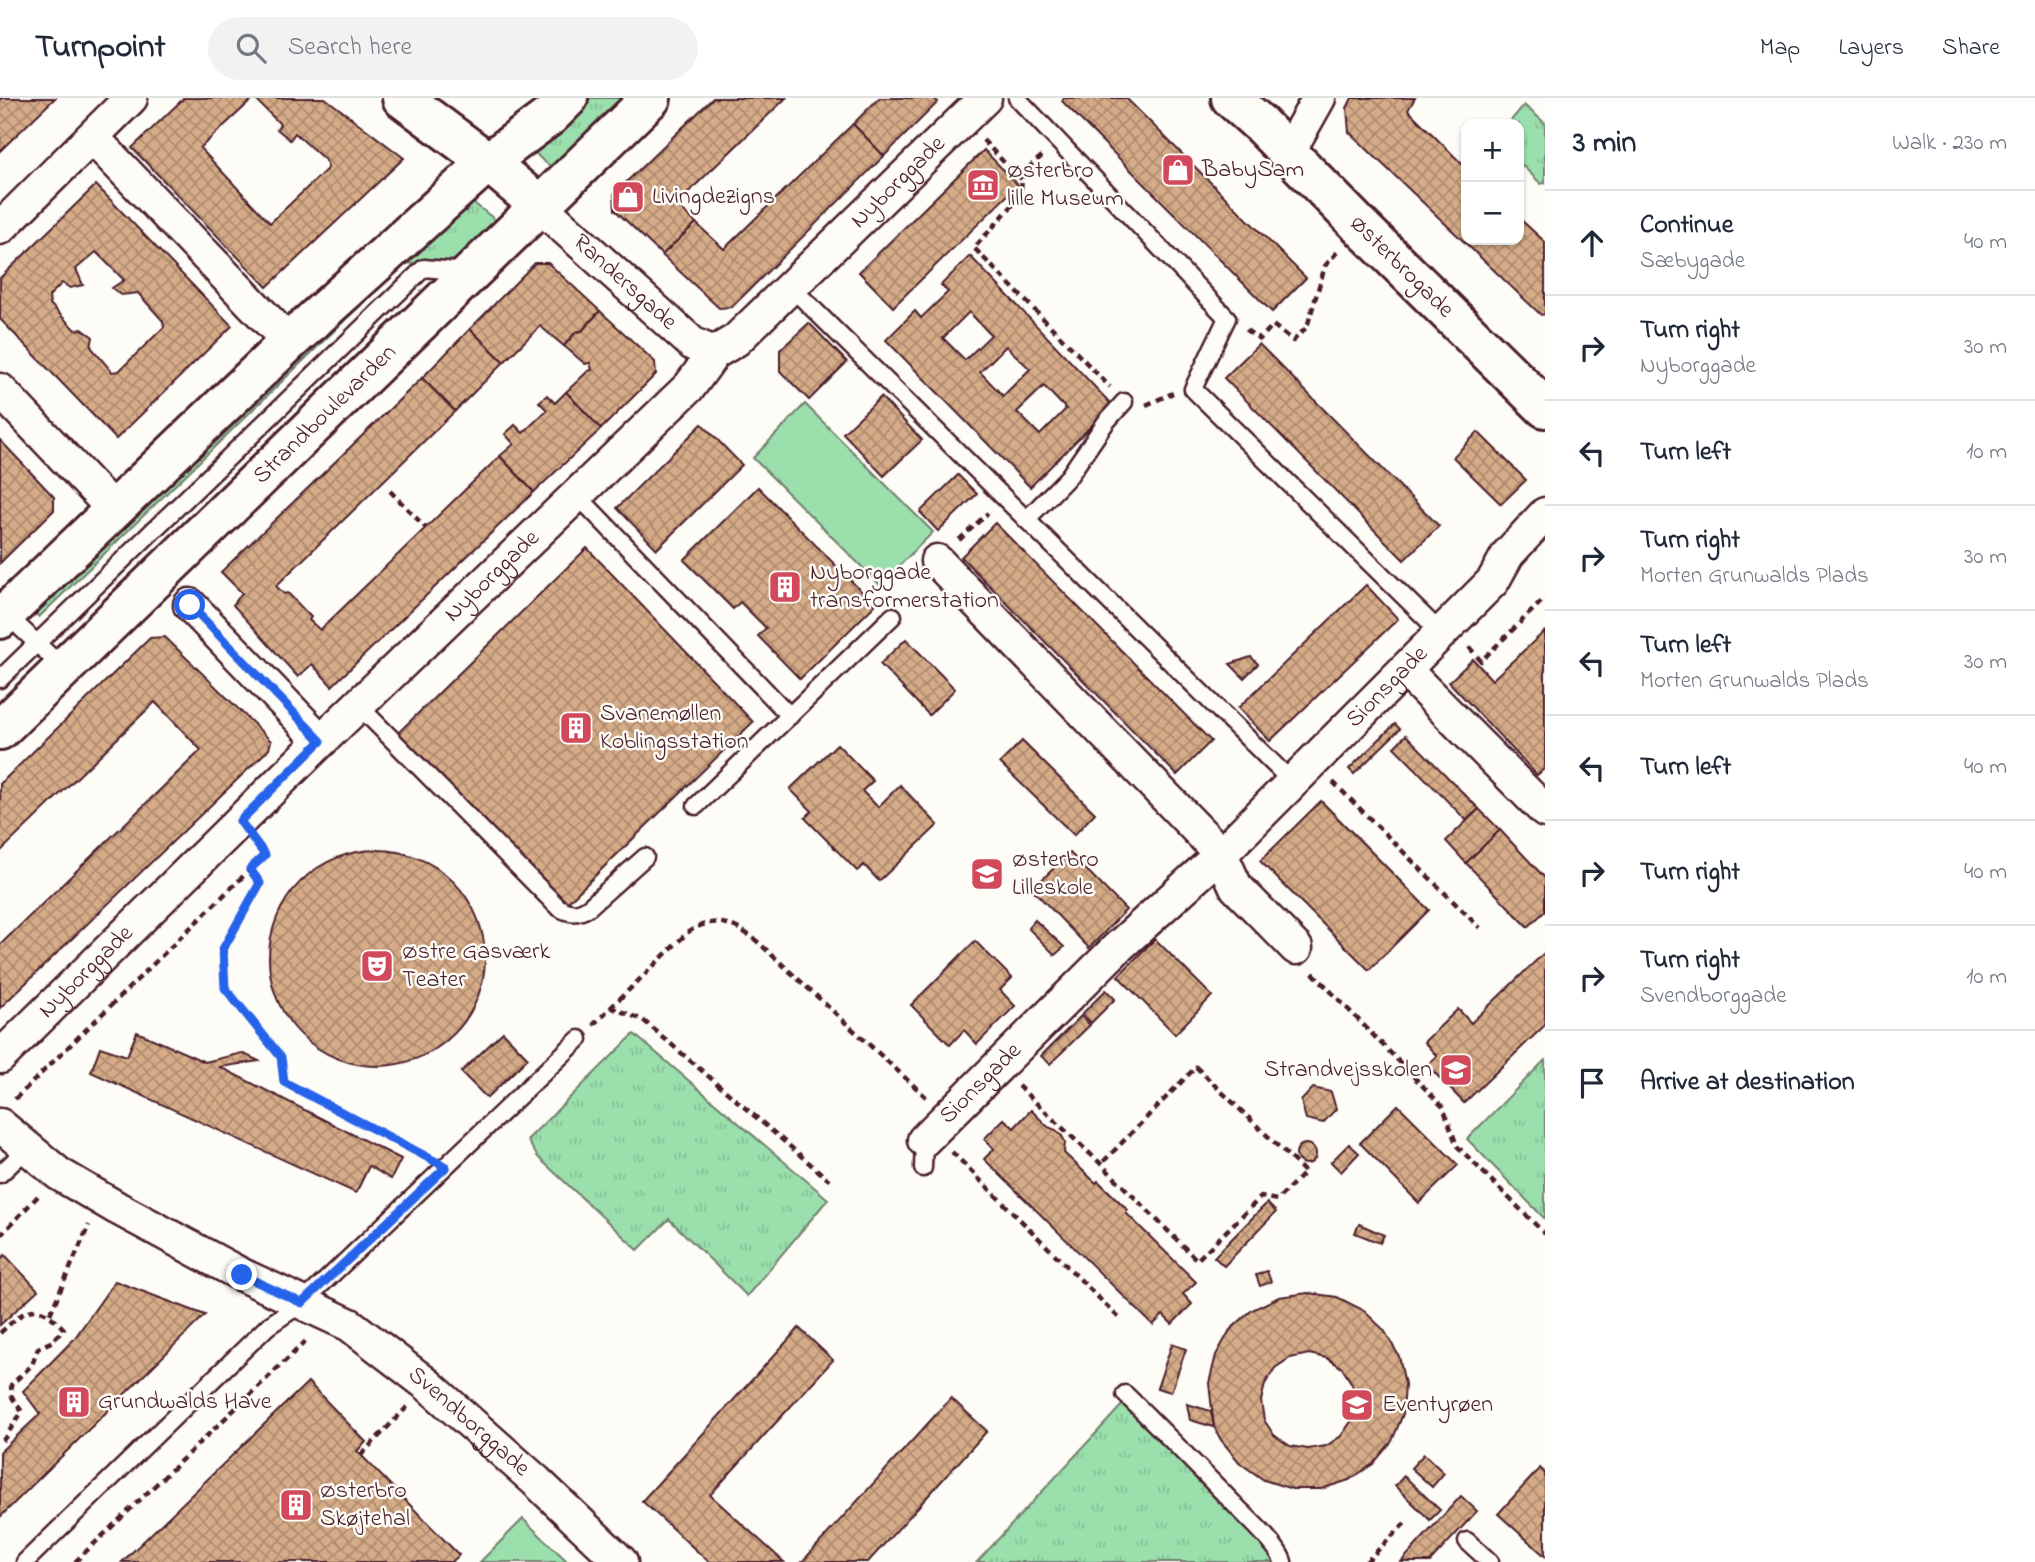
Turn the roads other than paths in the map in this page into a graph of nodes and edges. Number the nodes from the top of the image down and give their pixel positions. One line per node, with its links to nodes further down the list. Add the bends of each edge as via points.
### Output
1 (131, 98): 10 (street)
2 (402, 98): 12 (street)
3 (569, 98): 12 (street)
4 (651, 98): 13 (street, Strandboulevarden)
5 (1017, 98): 29 (lane, via 1227,318 1193,388)
6 (1231, 98): 9 (street, Østerbrogade)
7 (1319, 98): 11 (street)
8 (974, 108): 15 (street, Nyborggade)
9 (1252, 111): 11 (street, Østerbrogade)
10 (92, 137): 14 (street); 16 (street)
11 (1288, 153): 19 (street, Østerbrogade)
12 (488, 162): 13 (street); 16 (street)
13 (540, 206): 17 (street, Randersgade, via 693,344); 30 (street, Strandboulevarden)
14 (0, 228)
15 (791, 287): 17 (street, Nyborggade, via 736,340); 24 (lane)
16 (289, 342): 22 (street)
17 (714, 353): 21 (street, Nyborggade, via 690,386)
18 (0, 390): 22 (street)
19 (1541, 395)
20 (1124, 402): 24 (lane, via 1069,476)
21 (578, 496): 33 (street, Nyborggade); 34 (lane)
22 (114, 510): 27 (street)
23 (1545, 514): 29 (street, Sionsgade, via 1508,554 1493,581)
24 (1026, 520): 37 (lane)
25 (937, 561): 40 (street)
26 (190, 605): 36 (street)
27 (3, 617): 30 (lane)
28 (893, 617): 34 (lane)
29 (1445, 629): 31 (street, Sionsgade)
30 (50, 656): 32 (lane); 35 (street, Strandboulevarden)
31 (1405, 670): 37 (street, Sionsgade); 38 (street)
32 (0, 678)
33 (358, 705): 36 (street, Nyborggade); 41 (lane, via 565,912 582,912)
34 (790, 716): 39 (lane)
35 (0, 730)
36 (321, 741): 44 (street, Nyborggade)
37 (1303, 772): 40 (street, Sionsgade)
38 (1541, 800)
39 (696, 806)
40 (1221, 854): 42 (street, via 1236,887); 46 (street, Sionsgade, via 1116,949)
41 (645, 857)
42 (1296, 948)
43 (579, 1039): 49 (lane)
44 (0, 1057)
45 (5, 1115): 47 (street, Svendborggade)
46 (932, 1139)
47 (28, 1148): 48 (lane); 49 (street, Svendborggade, via 59,1174 101,1199)
48 (0, 1174)
49 (302, 1303): 52 (lane, via 268,1326); 53 (street, Svendborggade, via 350,1325 428,1385)
50 (1125, 1394): 54 (lane, via 1261,1532)
51 (1467, 1541): 55 (lane)
52 (24, 1562)
53 (621, 1562)
54 (1283, 1562)
55 (1490, 1562)

